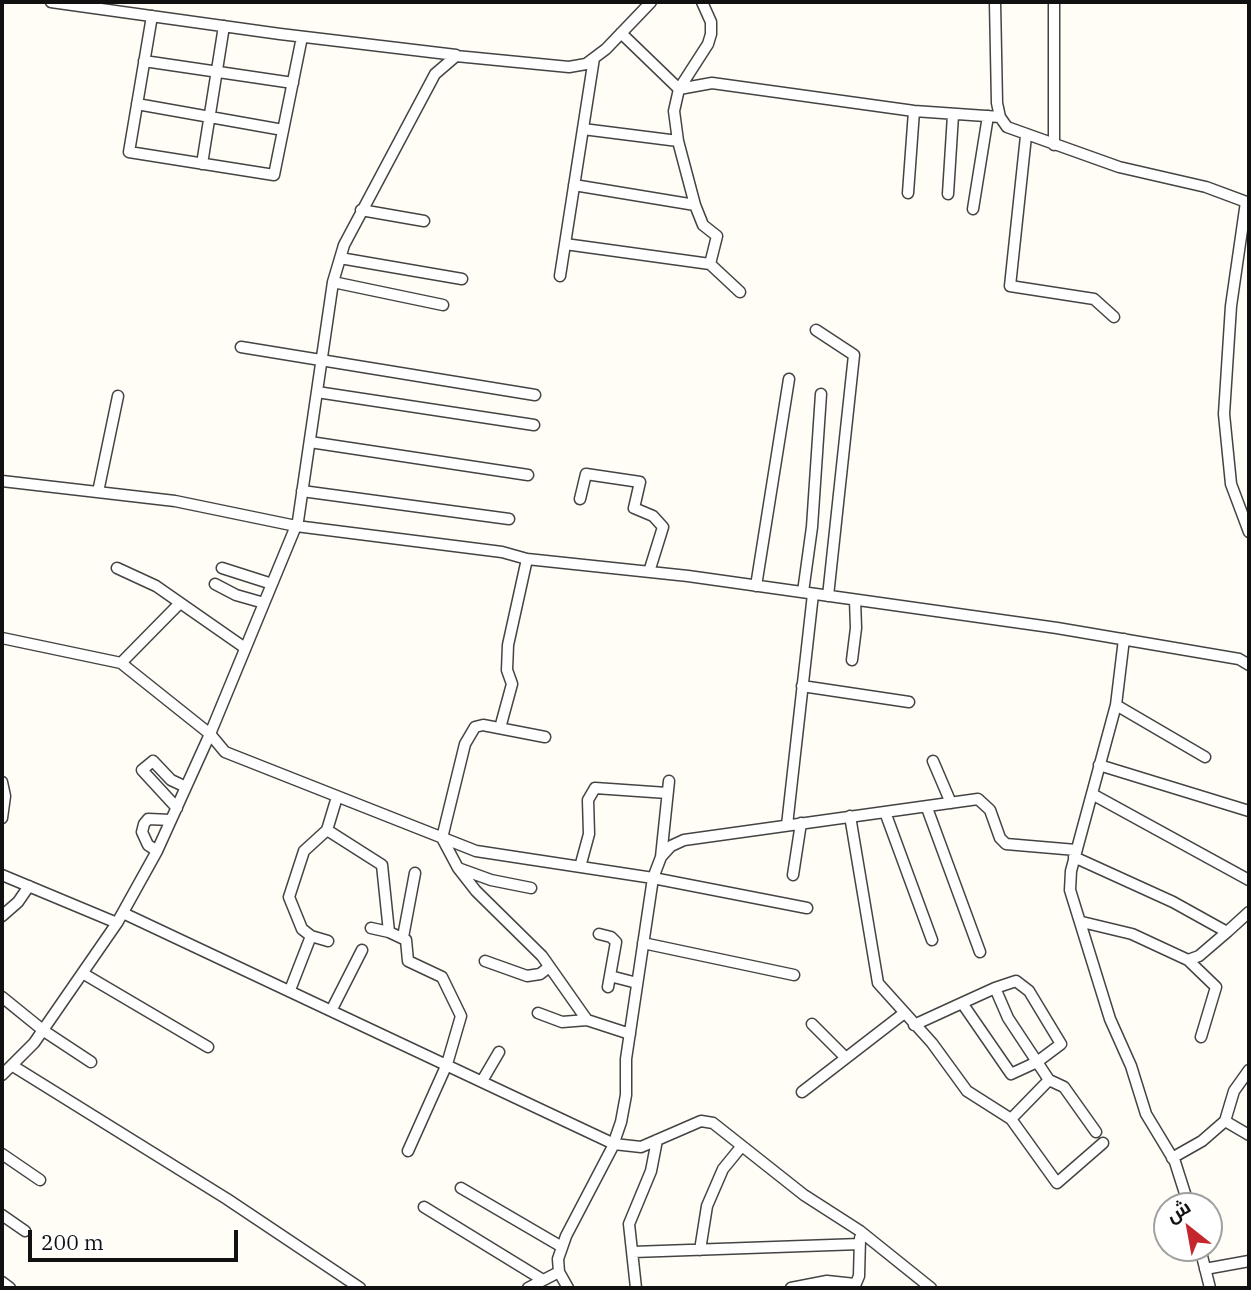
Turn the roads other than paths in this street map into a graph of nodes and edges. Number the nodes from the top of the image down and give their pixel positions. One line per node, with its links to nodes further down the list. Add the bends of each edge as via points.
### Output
1 (51, 2): 6 (street)
2 (650, 2): 8 (street)
3 (702, 2): 15 (street, via 711,34)
4 (995, 2): 21 (street)
5 (1054, 2): 26 (street)
6 (152, 16): 7 (street); 12 (street)
7 (224, 26): 9 (street); 13 (street)
8 (621, 33): 11 (street); 15 (street)
9 (302, 37): 10 (street); 14 (street)
10 (464, 56): 11 (street, via 569,67); 34 (street, via 446,61 435,74)
11 (594, 58): 22 (street)
12 (144, 61): 13 (street); 16 (street)
13 (217, 72): 14 (street); 20 (street)
14 (293, 83): 23 (street)
15 (679, 89): 17 (street, via 712,83); 25 (street, via 674,111)
16 (137, 104): 20 (street); 27 (street, via 130,152)
17 (914, 111): 18 (street); 29 (street)
18 (953, 114): 19 (street); 30 (street)
19 (988, 116): 21 (street); 33 (street)
20 (210, 117): 23 (street); 27 (street)
21 (1000, 117): 24 (street, via 1007,127)
22 (583, 129): 25 (street); 28 (street)
23 (283, 130): 27 (street, via 274,175)
24 (1026, 136): 26 (street); 44 (street, via 1010,286 1094,299)
25 (678, 141): 32 (street)
26 (1054, 145): 31 (street)
27 (202, 164)
28 (574, 185): 32 (street); 36 (street)
29 (908, 193)
30 (948, 194)
31 (1248, 202): 62 (street, via 1231,306 1224,414 1231,484)
32 (695, 205): 38 (street, via 703,225 717,236)
33 (973, 209)
34 (361, 210): 35 (street); 37 (street)
35 (424, 221)
36 (565, 244): 38 (street); 39 (street)
37 (341, 258): 40 (street); 41 (street)
38 (710, 264): 42 (street)
39 (560, 276)
40 (462, 279)
41 (333, 282): 43 (street); 47 (street)
42 (740, 292)
43 (443, 304)
44 (1114, 317)
45 (816, 330): 71 (street, via 854,355)
46 (241, 347): 47 (street)
47 (322, 358): 49 (street); 51 (street)
48 (789, 379): 69 (street)
49 (317, 392): 53 (street); 54 (street)
50 (821, 394): 70 (street)
51 (535, 395)
52 (118, 396): 58 (street)
53 (534, 425)
54 (310, 442): 55 (street); 57 (street)
55 (528, 475)
56 (2, 481): 58 (street)
57 (302, 491): 60 (street); 61 (street)
58 (98, 492): 61 (street, via 175,501)
59 (580, 499): 66 (street, via 586,474 640,481 634,508 653,516 663,527)
60 (509, 519)
61 (296, 526): 63 (street); 68 (street)
62 (1249, 533)
63 (527, 559): 66 (street); 84 (street, via 508,645 507,670 512,684)
64 (117, 568): 73 (street)
65 (222, 568): 68 (street)
66 (649, 572): 69 (street)
67 (215, 584): 74 (street)
68 (272, 584): 74 (street)
69 (756, 586): 70 (street)
70 (808, 593): 71 (street); 81 (street)
71 (828, 596): 72 (street)
72 (855, 600): 76 (street); 78 (street)
73 (180, 603): 77 (street); 79 (street)
74 (264, 603): 77 (street)
75 (2, 638): 79 (street)
76 (1124, 639): 80 (street, via 1238,659); 83 (street)
77 (245, 648): 85 (street)
78 (852, 660)
79 (121, 663): 85 (street)
80 (1249, 665)
81 (802, 686): 82 (street); 105 (street)
82 (909, 702)
83 (1116, 705): 87 (street); 89 (street)
84 (500, 728): 86 (street); 107 (street, via 475,727 469,735)
85 (210, 734): 92 (street); 95 (street, via 225,752)
86 (545, 737)
87 (1205, 757)
88 (933, 761): 96 (street)
89 (1099, 765): 94 (street); 99 (street)
90 (669, 781): 93 (street)
91 (2, 782): 102 (street)
92 (186, 788): 97 (street); 97 (street, via 153,761 142,770)
93 (667, 793): 110 (street); 111 (street, via 595,788 588,800 589,834)
94 (1091, 794): 109 (street); 117 (street)
95 (337, 797): 106 (street); 107 (street)
96 (951, 803): 98 (street); 109 (street, via 985,802 1006,844)
97 (177, 808): 103 (street)
98 (927, 808): 100 (street); 136 (street)
99 (1249, 811)
100 (885, 812): 101 (street); 132 (street)
101 (850, 816): 104 (street); 149 (street, via 878,983)
102 (2, 818)
103 (171, 820): 108 (street); 108 (street, via 148,819 144,824 148,845)
104 (801, 823): 105 (street); 114 (street)
105 (787, 825): 110 (street, via 684,840)
106 (327, 830): 127 (street, via 382,865); 130 (street, via 304,851 289,897 297,920)
107 (442, 838): 111 (street, via 476,851); 112 (street)
108 (157, 851): 122 (street)
109 (1075, 853): 124 (street, via 1070,890); 128 (street)
110 (661, 857): 116 (street)
111 (580, 867): 116 (street)
112 (458, 868): 119 (street); 139 (street)
113 (415, 873): 131 (street)
114 (793, 875)
115 (2, 876): 118 (street)
116 (653, 878): 120 (street); 134 (street)
117 (1249, 880)
118 (29, 887): 123 (street); 125 (street)
119 (531, 888)
120 (807, 908)
121 (1249, 912): 128 (street)
122 (123, 913): 125 (street); 144 (street)
123 (2, 916)
124 (1082, 922): 137 (street, via 1132,934); 178 (street, via 1099,986 1146,1114)
125 (117, 923): 140 (street)
126 (371, 928): 127 (street)
127 (389, 932): 131 (street)
128 (1227, 932): 137 (street)
129 (599, 934): 142 (street, via 616,943 609,981)
130 (311, 936): 133 (street); 144 (street)
131 (403, 937): 161 (street, via 408,961 442,978 461,1016)
132 (932, 940)
133 (328, 941)
134 (643, 943): 141 (street); 142 (street)
135 (362, 950): 147 (street)
136 (980, 952)
137 (1188, 960): 155 (street, via 1216,987)
138 (485, 961): 139 (street, via 527,976)
139 (549, 967): 150 (street)
140 (83, 974): 153 (street); 156 (street)
141 (794, 975)
142 (637, 983): 154 (street)
143 (995, 988): 146 (street); 160 (street, via 1008,1018); 160 (street, via 1016,981 1029,991 1060,1045)
144 (290, 990): 147 (street)
145 (2, 997): 153 (street)
146 (962, 1003): 152 (street); 160 (street, via 1011,1074)
147 (332, 1010): 161 (street)
148 (538, 1013): 150 (street, via 562,1022)
149 (903, 1014): 152 (street); 158 (street)
150 (587, 1020): 154 (street)
151 (812, 1024): 158 (street)
152 (914, 1025): 168 (street, via 967,1091)
153 (44, 1031): 159 (street); 162 (street)
154 (630, 1034): 174 (street, via 626,1095)
155 (1201, 1037)
156 (208, 1047)
157 (499, 1052): 166 (street)
158 (845, 1056): 167 (street)
159 (91, 1062)
160 (1037, 1062): 165 (street)
161 (447, 1064): 166 (street); 176 (street)
162 (13, 1066): 164 (street); 198 (street)
163 (1249, 1070): 169 (street, via 1234,1091)
164 (2, 1075)
165 (1049, 1080): 168 (street); 170 (street, via 1065,1087)
166 (482, 1081): 174 (street)
167 (802, 1092)
168 (1012, 1119): 173 (street, via 1057,1183)
169 (1225, 1121): 171 (street); 178 (street, via 1202,1142)
170 (1096, 1132)
171 (1249, 1135)
172 (657, 1140): 174 (street, via 641,1147); 175 (street, via 701,1121 713,1123); 189 (street, via 651,1171 629,1224)
173 (1103, 1143)
174 (614, 1144): 187 (street)
175 (741, 1147): 185 (street); 188 (street, via 723,1168 707,1206)
176 (408, 1151)
177 (2, 1154): 179 (street)
178 (1172, 1158): 181 (street)
179 (40, 1180)
180 (461, 1188): 187 (street)
181 (1184, 1192)
182 (424, 1207): 194 (street)
183 (2, 1215): 184 (street)
184 (25, 1231)
185 (860, 1231): 186 (street); 203 (street)
186 (860, 1244): 188 (street); 196 (street)
187 (562, 1247): 193 (street)
188 (700, 1250): 189 (street)
189 (633, 1252): 201 (street)
190 (1249, 1261): 192 (street)
191 (1203, 1262): 192 (street)
192 (1205, 1269): 204 (street)
193 (559, 1272): 194 (street); 200 (street)
194 (543, 1280): 199 (street)
195 (2, 1282): 197 (street)
196 (855, 1286): 202 (street, via 827,1281)
197 (9, 1288)
198 (360, 1288)
199 (528, 1288)
200 (568, 1288)
201 (636, 1288)
202 (791, 1288)
203 (931, 1288)
204 (1210, 1288)

